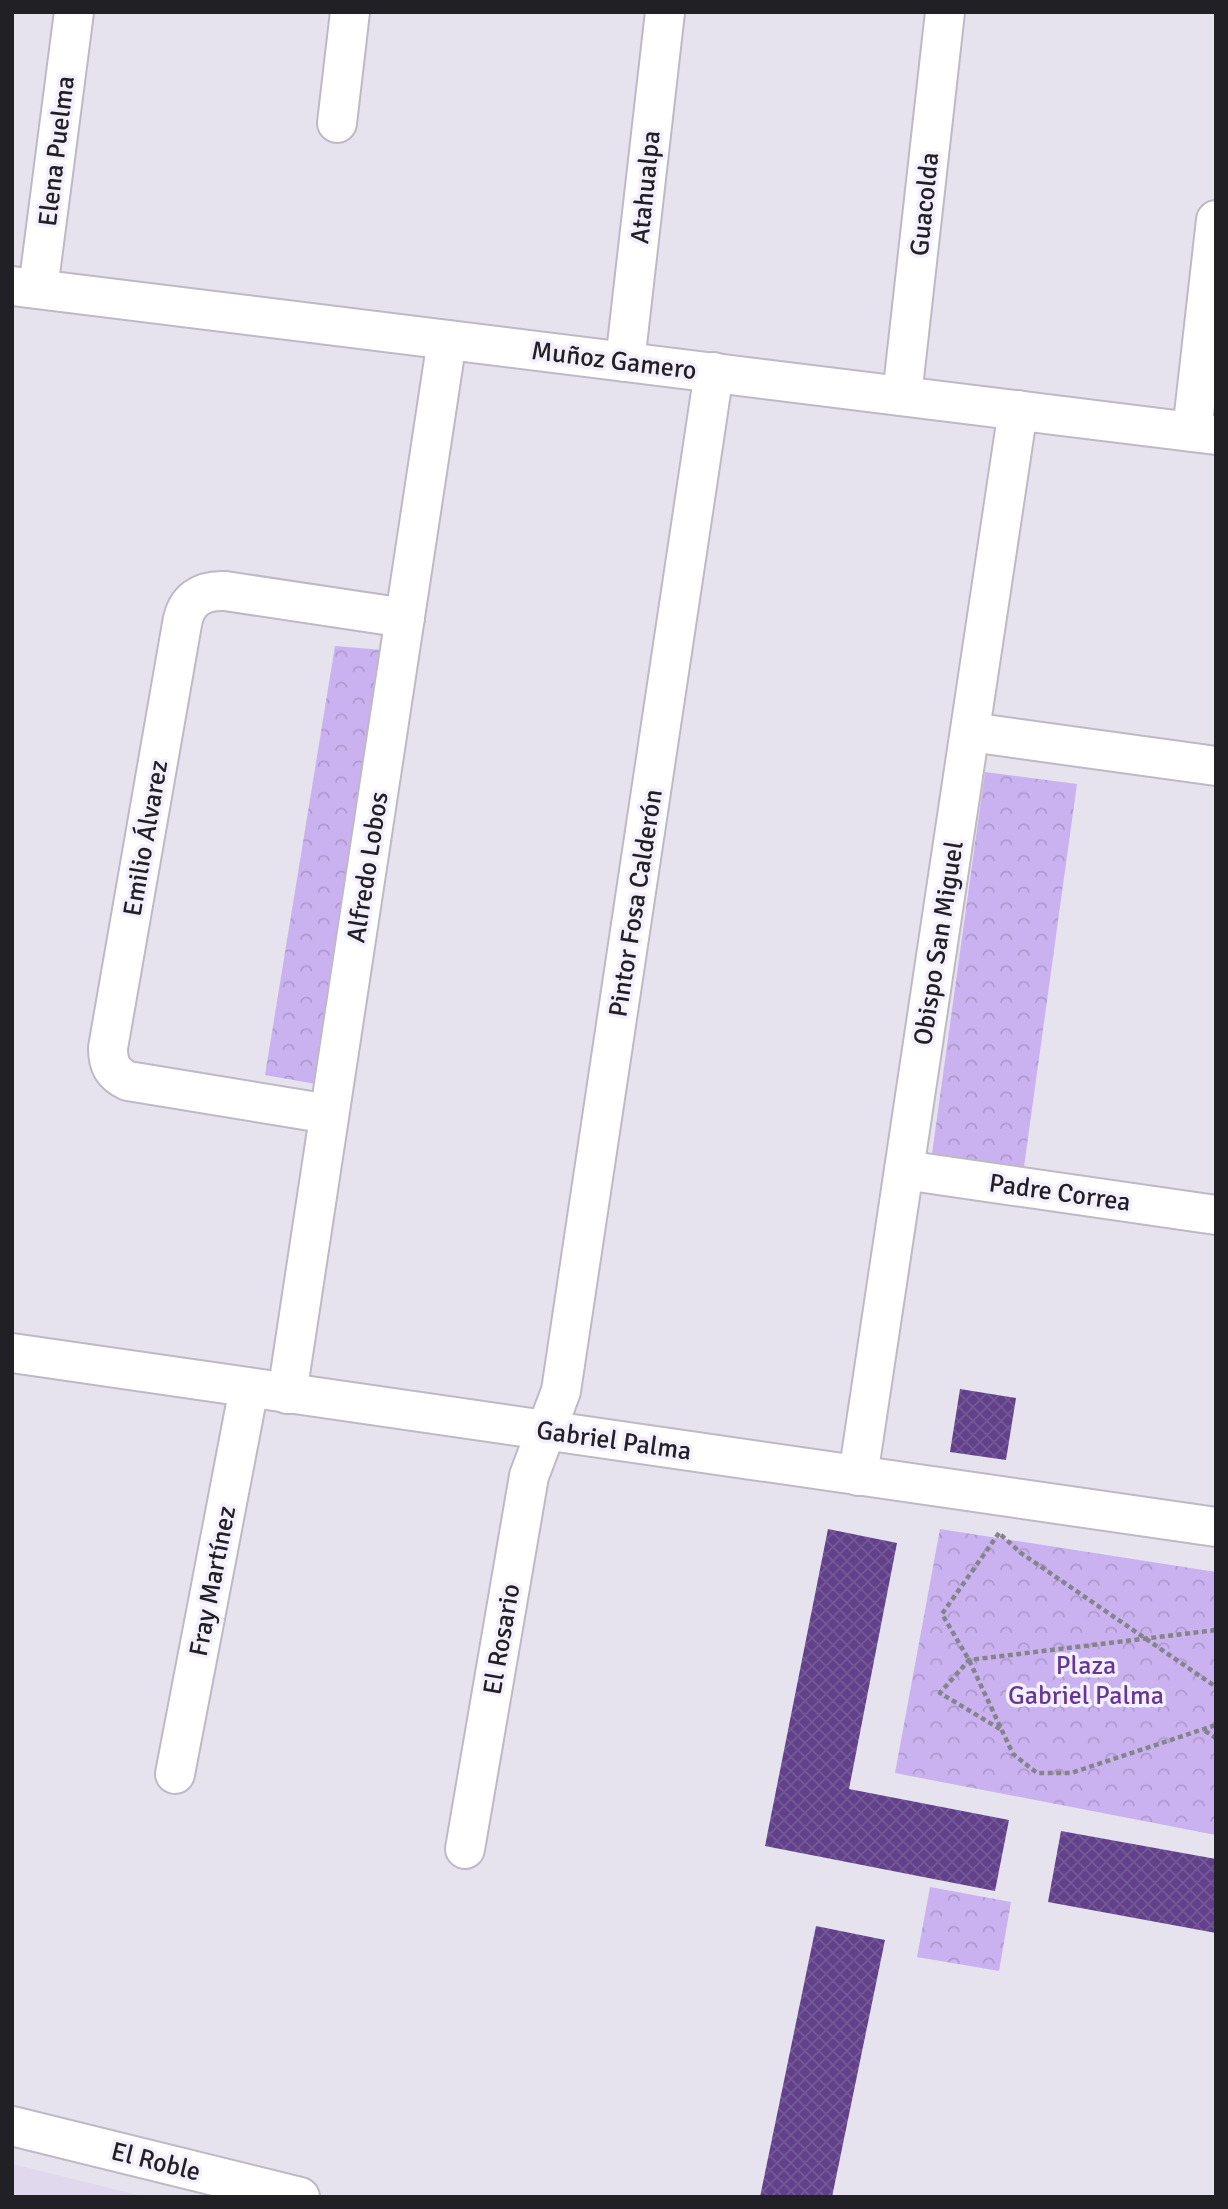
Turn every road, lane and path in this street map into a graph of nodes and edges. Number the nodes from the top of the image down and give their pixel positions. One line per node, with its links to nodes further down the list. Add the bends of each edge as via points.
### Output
1 (74, 12): 7 (street, Elena Puelma)
2 (349, 12): 5 (street)
3 (665, 12): 9 (street, Atahualpa)
4 (945, 12): 11 (street, Guacolda)
5 (337, 123)
6 (1216, 220): 13 (street)
7 (25, 288): 8 (street, Muñoz Gamero)
8 (447, 340): 9 (street, Muñoz Gamero); 14 (street, Alfredo Lobos)
9 (625, 362): 10 (street, Muñoz Gamero)
10 (714, 372): 11 (street, Muñoz Gamero); 23 (street, Pintor Fosa Calderón, via 561,1391)
11 (902, 396): 12 (street, Muñoz Gamero)
12 (1018, 410): 13 (street, Muñoz Gamero); 15 (street, Obispo San Miguel)
13 (1204, 433)
14 (405, 618): 17 (street, Alfredo Lobos); 17 (street, Emilio Álvarez, via 225,591 205,592 188,605 108,1048 112,1069 128,1081)
15 (970, 732): 16 (street); 18 (street, Obispo San Miguel)
16 (1216, 766)
17 (329, 1114): 22 (street, Alfredo Lobos)
18 (904, 1170): 19 (street, Padre Correa); 24 (street, Obispo San Miguel)
19 (1216, 1215)
20 (12, 1353): 21 (street, Gabriel Palma)
21 (250, 1388): 22 (street, Gabriel Palma); 34 (street, Fray Martínez)
22 (287, 1394): 23 (street, Gabriel Palma)
23 (547, 1431): 24 (street, Gabriel Palma); 35 (street, El Rosario, via 529,1476)
24 (858, 1476): 25 (street, Gabriel Palma)
25 (1216, 1527)
26 (1216, 1630): 27 (path)
27 (1144, 1639): 28 (path); 28 (path, via 1021,1553 999,1532 942,1614); 29 (path)
28 (969, 1660): 31 (path); 31 (path, via 940,1693)
29 (1216, 1687)
30 (1216, 1725): 32 (path)
31 (1002, 1730): 32 (path, via 1013,1754 1037,1773 1071,1773)
32 (1204, 1730): 33 (path)
33 (1216, 1738)
34 (175, 1774)
35 (465, 1849)
36 (12, 2126): 37 (street, El Roble)
37 (300, 2197)

